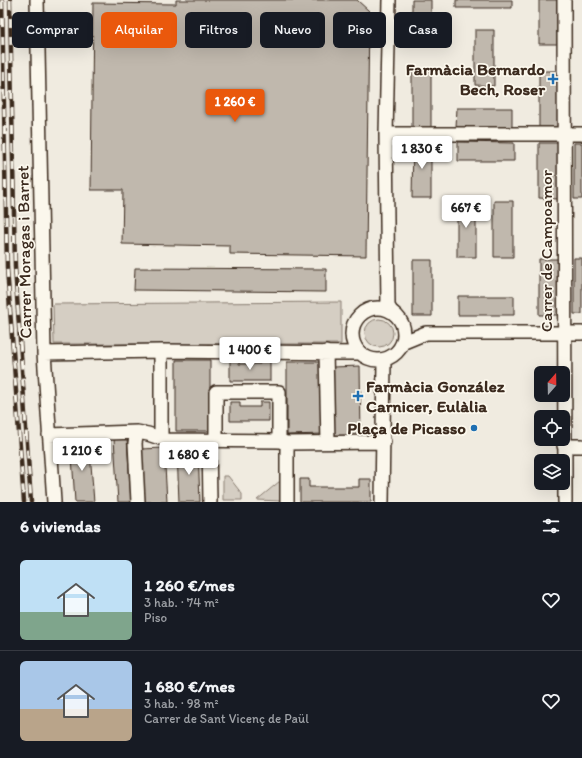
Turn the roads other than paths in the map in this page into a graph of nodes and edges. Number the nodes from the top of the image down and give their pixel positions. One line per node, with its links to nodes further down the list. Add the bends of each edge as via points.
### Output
1 (37, 0): 14 (street, Carrer Moragas i Barret)
2 (389, 0): 4 (street)
3 (564, 0): 5 (street, Carrer de Campoamor)
4 (386, 134): 5 (street); 7 (street)
5 (564, 134): 6 (street); 9 (street, Carrer de Campoamor)
6 (582, 134)
7 (395, 314): 8 (street); 11 (street, via 405,332); 15 (street, via 382,308 372,308 359,316 352,333)
8 (426, 333): 9 (street); 11 (street)
9 (564, 333): 10 (street); 17 (street, Carrer de Campoamor)
10 (582, 334)
11 (404, 342): 16 (street, via 395,356)
12 (161, 351): 13 (street); 14 (street); 20 (street)
13 (326, 352): 15 (street); 23 (street)
14 (44, 353): 19 (street, Carrer Moragas i Barret)
15 (355, 353): 16 (street, via 376,361)
16 (384, 361): 24 (street)
17 (564, 410)
18 (137, 432): 19 (street); 20 (street); 29 (street, via 135,443)
19 (49, 435): 28 (street, Carrer Moragas i Barret)
20 (161, 438): 21 (street)
21 (213, 441): 22 (street); 22 (street, via 216,392 278,392); 30 (street)
22 (283, 442): 23 (street); 31 (street)
23 (328, 442): 24 (street)
24 (384, 442): 32 (street)
25 (564, 446): 33 (street, Carrer de Campoamor)
26 (570, 446): 27 (street)
27 (582, 446)
28 (54, 502)
29 (138, 502)
30 (210, 502)
31 (287, 502)
32 (382, 502)
33 (565, 502)

